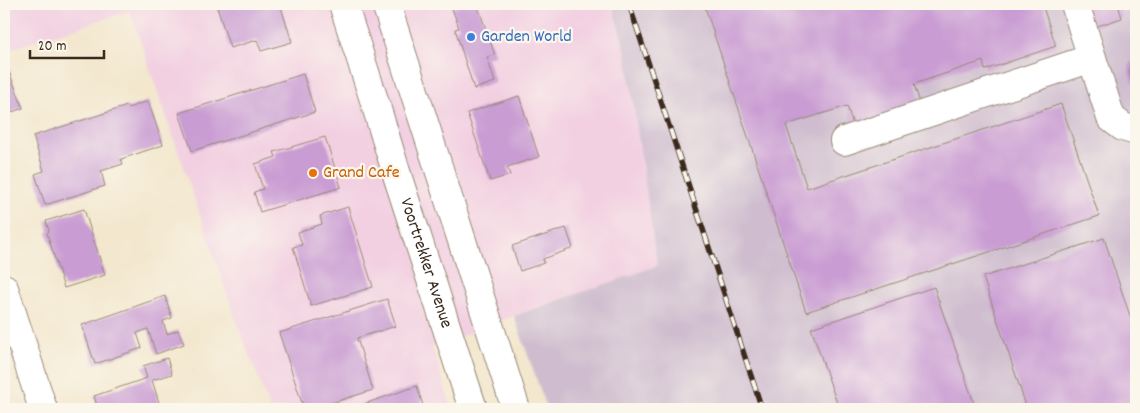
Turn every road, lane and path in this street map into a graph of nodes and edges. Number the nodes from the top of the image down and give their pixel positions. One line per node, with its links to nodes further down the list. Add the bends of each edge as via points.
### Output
1 (343, 4): 9 (main road, Voortrekker Avenue)
2 (386, 4): 10 (main road)
3 (1075, 4): 4 (main road)
4 (1092, 58): 5 (main road, via 1111,118); 6 (main road)
5 (1136, 131)
6 (844, 141)
7 (4, 288): 8 (main road)
8 (43, 409)
9 (473, 409)
10 (516, 409)

